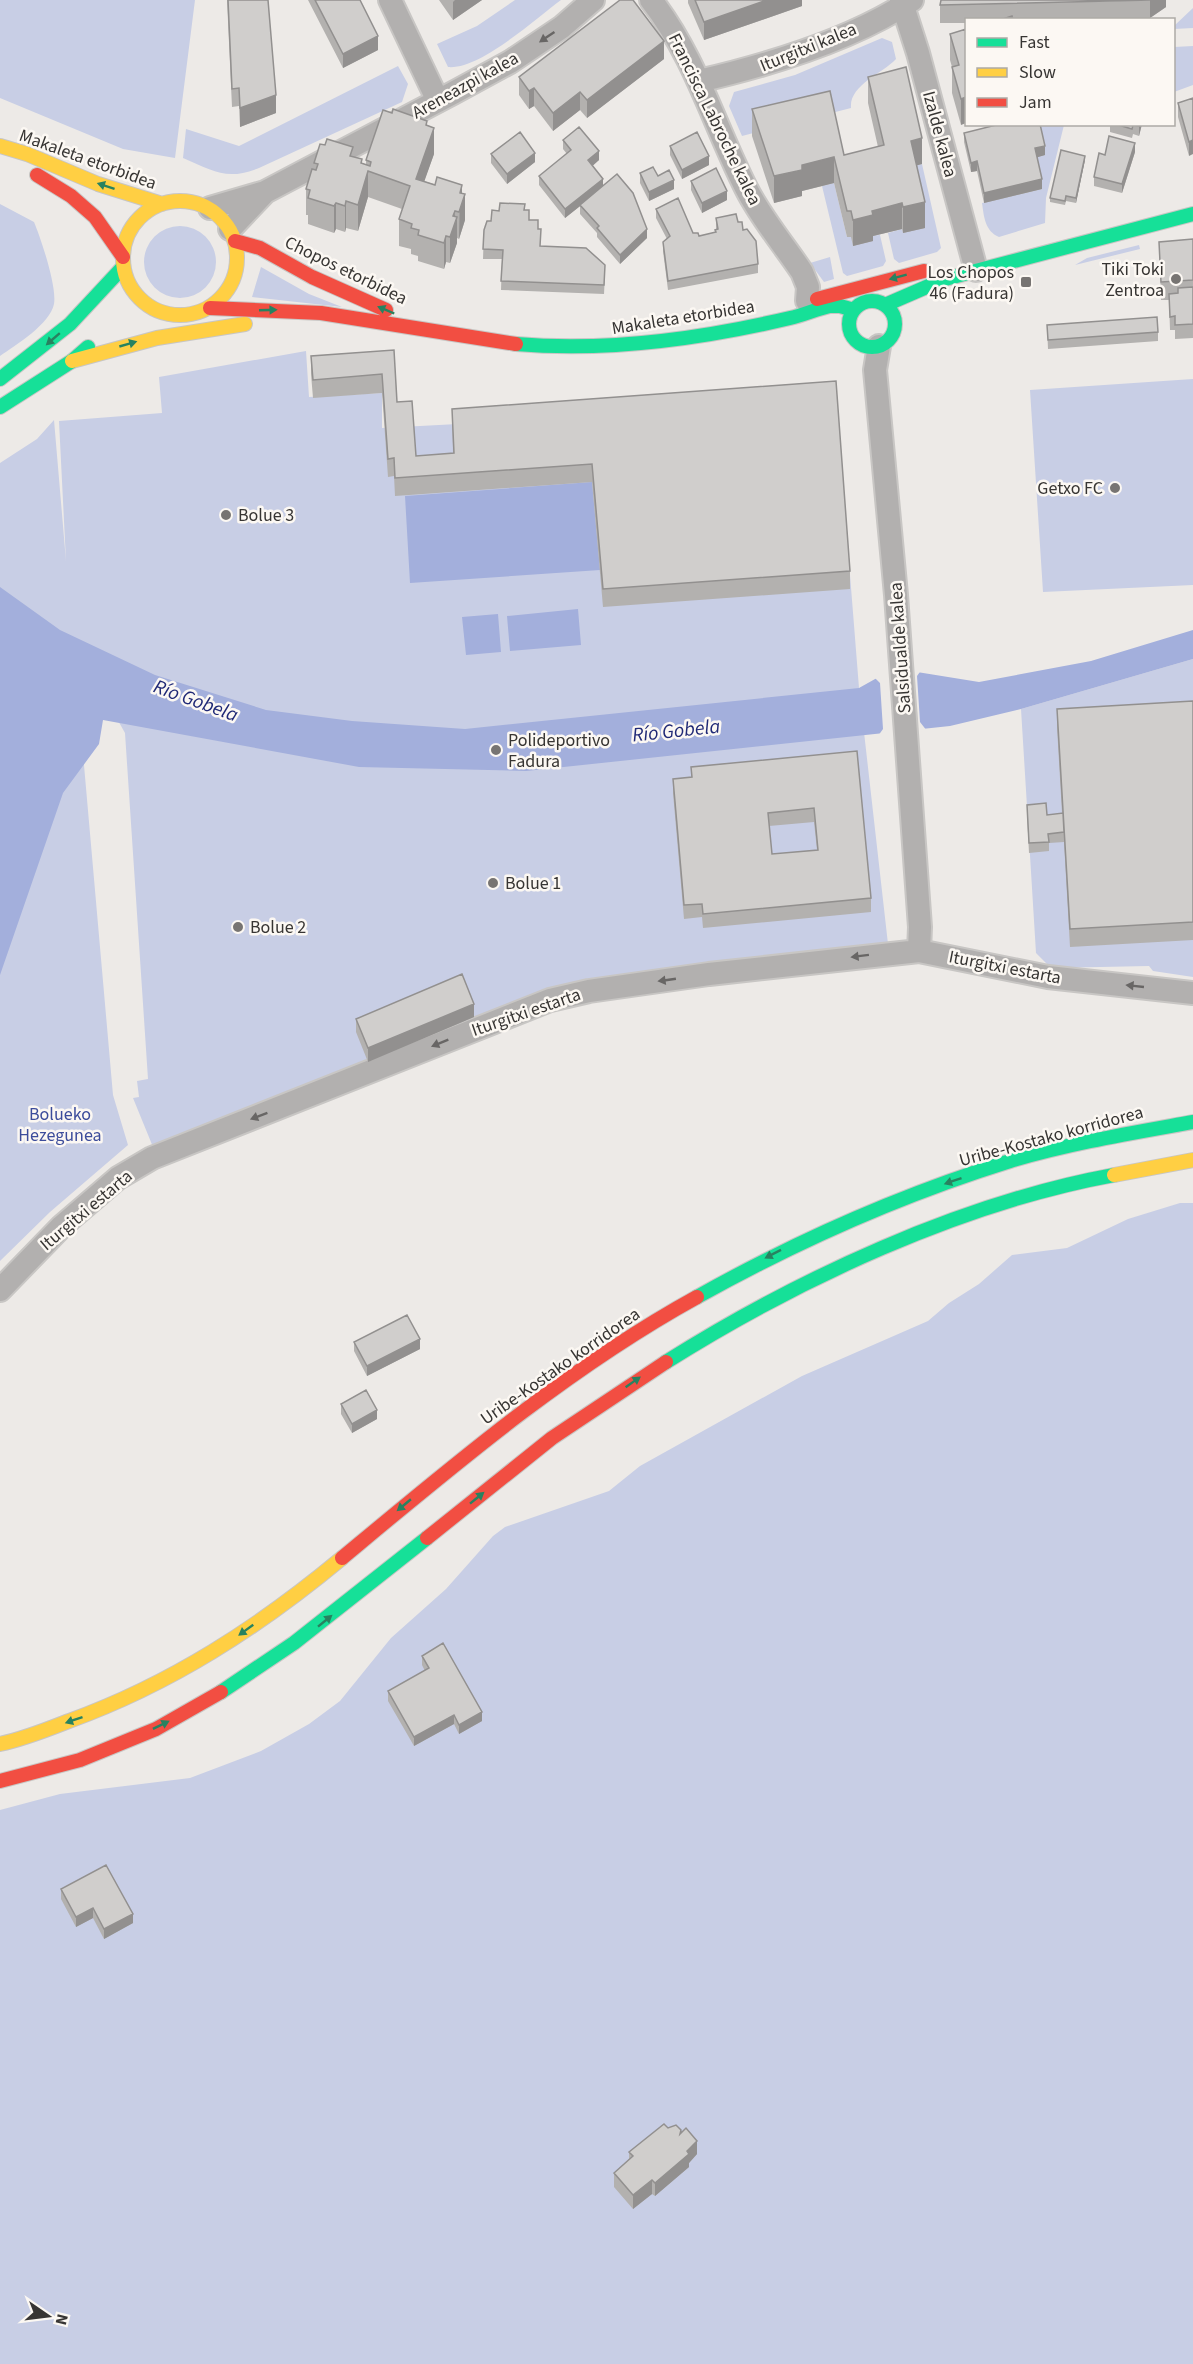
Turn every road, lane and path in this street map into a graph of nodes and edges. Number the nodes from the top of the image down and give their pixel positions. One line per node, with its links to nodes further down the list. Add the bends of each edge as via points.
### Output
1 (390, 0): 6 (street)
2 (593, 0): 6 (street, Areneazpi kalea, one-way to 6, via 562,27 510,62)
3 (651, 0): 5 (street, Francisca Labroche kalea, via 664,16)
4 (905, 2): 5 (street, Iturgitxi kalea, via 824,43 767,65); 14 (street, Izalde kalea)
5 (699, 81): 16 (street, Francisca Labroche kalea, via 746,189 802,272 808,287)
6 (438, 101): 8 (street, Areneazpi kalea)
7 (1, 147): 9 (main road, Makaleta etorbidea, one-way to 7); 13 (main road, Makaleta etorbidea, via 95,217)
8 (266, 192): 10 (street, Areneazpi kalea); 12 (street, Areneazpi kalea)
9 (162, 204): 10 (main road, via 186,201); 13 (main road, via 138,219 130,230)
10 (210, 208): 12 (main road)
11 (1193, 214): 14 (main road)
12 (233, 235): 18 (main road, via 237,271 222,298); 26 (main road, Chopos etorbidea, one-way to 12, via 351,296)
13 (123, 262): 20 (main road, via 129,286 141,301); 30 (main road, one-way to 30, via 70,324)
14 (976, 270): 15 (main road); 16 (main road, one-way to 16, via 944,266)
15 (914, 293): 17 (main road); 24 (main road)
16 (807, 302): 22 (main road, via 784,309)
17 (885, 305): 19 (main road, via 872,301); 24 (main road)
18 (210, 308): 20 (main road, via 193,315); 26 (main road, Makaleta etorbidea, one-way to 26, via 286,309)
19 (854, 310): 21 (main road, via 839,305 824,307); 28 (main road, via 846,333 867,346)
20 (175, 316): 23 (main road)
21 (789, 319): 22 (main road, Makaleta etorbidea); 25 (main road)
22 (775, 321): 26 (main road, Makaleta etorbidea, via 659,342 604,347 511,344)
23 (154, 322)
24 (895, 324): 28 (main road, via 891,338)
25 (820, 327)
26 (440, 333): 29 (main road, Makaleta etorbidea, one-way to 26, via 133,342 252,323 341,326 401,337)
27 (116, 334): 29 (main road, via 89,346)
28 (879, 346): 32 (street, Salsidualde kalea, via 875,370 907,743)
29 (72, 361): 31 (main road)
30 (0, 380)
31 (0, 407)
32 (919, 951): 33 (street, Iturgitxi estarta, one-way to 32, via 1048,976); 36 (street, Iturgitxi estarta, one-way to 36, via 709,974 550,1000 152,1158 118,1178 62,1227)
33 (1193, 993)
34 (1193, 1122): 37 (main road, Uribe-Kostako korridorea, one-way to 37, via 1006,1163 852,1217 772,1254 629,1337 522,1411 294,1596 218,1650 95,1713)
35 (1193, 1160): 38 (main road, one-way to 35, via 108,1751 233,1685 313,1631 550,1440 643,1374 769,1302 881,1248 961,1218 1070,1187)
36 (0, 1290)
37 (4, 1744)
38 (0, 1781)

